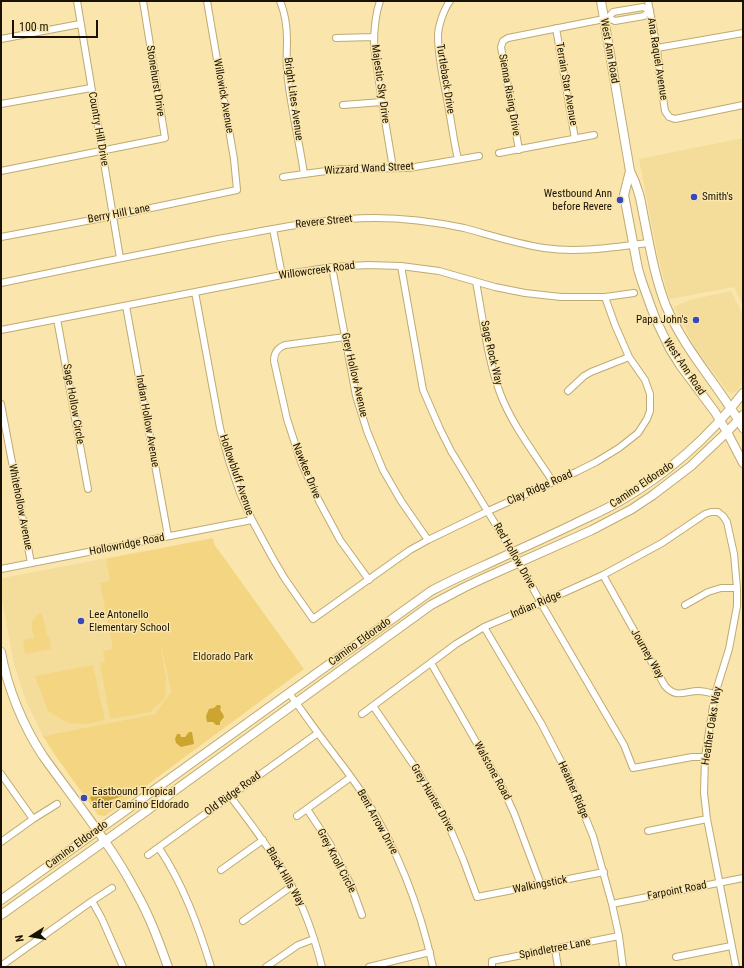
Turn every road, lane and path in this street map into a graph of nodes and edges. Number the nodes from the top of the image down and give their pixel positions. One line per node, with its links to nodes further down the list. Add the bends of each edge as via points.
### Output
1 (76, 1): 11 (street, Country Hill Drive)
2 (143, 1): 26 (street, Stonehurst Drive, via 164,138)
3 (207, 1): 35 (street, Willowick Avenue)
4 (280, 1): 33 (street, Bright Lites Avenue, via 287,28 287,72)
5 (380, 1): 14 (street, Majestic Sky Drive)
6 (450, 1): 29 (street, Turtleback Drive, via 441,20 438,35)
7 (601, 1): 10 (main road, West Ann Road)
8 (648, 1): 9 (street, Ana Raquel Avenue)
9 (650, 10): 10 (street, via 643,7 613,12); 10 (street, via 644,16 615,21); 17 (street, Ana Raquel Avenue)
10 (606, 18): 12 (street); 32 (main road, West Ann Road)
11 (80, 24): 16 (street); 18 (street, Country Hill Drive)
12 (556, 28): 24 (street, Terrain Star Avenue); 25 (street, Sienna Rising Drive, via 508,38 501,46)
13 (743, 33): 17 (street)
14 (374, 37): 15 (street); 19 (street, Majestic Sky Drive)
15 (336, 38)
16 (1, 39)
17 (657, 48): 22 (street, Ana Raquel Avenue, via 665,111 669,117 675,119)
18 (91, 88): 20 (street); 26 (street, Country Hill Drive)
19 (382, 102): 21 (street); 30 (street, Majestic Sky Drive)
20 (1, 104)
21 (343, 105)
22 (743, 105)
23 (594, 135): 24 (street)
24 (575, 139): 25 (street)
25 (518, 150): 27 (street)
26 (102, 151): 31 (street); 36 (street, Country Hill Drive)
27 (499, 153)
28 (479, 156): 29 (street, Wizzard Wand Street)
29 (458, 159): 30 (street, Wizzard Wand Street, via 409,168)
30 (393, 168): 33 (street, Wizzard Wand Street, via 341,169)
31 (1, 171)
32 (630, 171): 39 (main road, West Ann Road, via 638,190); 40 (main road, West Ann Road, via 624,195)
33 (304, 174): 34 (street, Wizzard Wand Street)
34 (283, 177)
35 (237, 190): 36 (street, Berry Hill Lane)
36 (113, 216): 38 (street, Berry Hill Lane); 41 (street, Country Hill Drive)
37 (273, 229): 40 (street, Revere Street, via 353,218 396,218 438,223 555,249 592,250); 41 (street, Revere Street); 44 (street)
38 (1, 237)
39 (649, 243): 40 (street, Revere Street); 58 (main road, West Ann Road, via 660,289 677,329)
40 (633, 245): 59 (main road, West Ann Road, via 653,314 670,349)
41 (120, 258): 46 (street, Revere Street)
42 (402, 266): 43 (street, Willowcreek Road); 45 (street, Willowcreek Road, via 439,271); 65 (street, Red Hollow Drive, via 423,390 451,451)
43 (332, 267): 44 (street, Willowcreek Road); 53 (street, Grey Hollow Avenue)
44 (282, 275): 47 (street, Willowcreek Road)
45 (476, 282): 49 (street, Willowcreek Road, via 546,296); 63 (street, Sage Rock Way, via 491,366 500,393 513,420)
46 (1, 283)
47 (194, 292): 50 (street, Willowcreek Road); 67 (street, Hollowbluff Avenue, via 220,428 240,493)
48 (634, 293): 49 (street, Willowcreek Road)
49 (605, 297): 54 (street, Clay Ridge Road)
50 (126, 306): 51 (street, Willowcreek Road); 68 (street, Indian Hollow Avenue)
51 (57, 319): 52 (street, Willowcreek Road); 64 (street, Sage Hollow Circle)
52 (1, 330)
53 (345, 337): 69 (street, Grey Hollow Avenue, via 356,396 367,431 383,470); 75 (street, Nawkee Drive, via 285,345 277,350 274,361 287,419 301,462 340,540)
54 (629, 357): 55 (street, via 591,372); 63 (street, Clay Ridge Road, via 645,380 650,394 650,411 644,426 619,448)
55 (568, 391)
56 (743, 393): 58 (main road, Camino Eldorado)
57 (1, 404): 72 (street, Whitehollow Avenue)
58 (731, 409): 59 (main road, Camino Eldorado); 60 (main road, West Ann Road)
59 (720, 420): 61 (main road, West Ann Road); 70 (main road, Camino Eldorado, via 679,459 635,492 602,511)
60 (742, 421): 61 (main road, Camino Eldorado)
61 (727, 432): 62 (main road, West Ann Road); 71 (main road, Camino Eldorado, via 691,466 632,509 592,530)
62 (743, 463)
63 (553, 482): 65 (street, Clay Ridge Road)
64 (88, 489)
65 (488, 511): 69 (street, Clay Ridge Road); 70 (street, Red Hollow Drive)
66 (718, 512): 74 (street, Indian Ridge, via 705,514 662,543); 76 (street, Heather Oaks Way, via 727,522 734,554)
67 (252, 520): 68 (street, Hollowridge Road); 79 (street, Hollowbluff Avenue, via 278,568)
68 (168, 536): 72 (street, Hollowridge Road)
69 (428, 540): 75 (street, Clay Ridge Road)
70 (513, 552): 71 (street, Red Hollow Drive); 83 (main road, Camino Eldorado, via 451,580 431,592)
71 (519, 562): 77 (street, Red Hollow Drive); 85 (main road, Camino Eldorado, via 431,605)
72 (31, 563): 73 (street, Hollowridge Road)
73 (1, 569)
74 (603, 575): 77 (street, Indian Ridge); 84 (street, Journey Way, via 665,686 677,694 700,690)
75 (369, 580): 79 (street, Clay Ridge Road)
76 (737, 588): 78 (street, via 721,588 708,592); 84 (street, Heather Oaks Way, via 737,606 729,649)
77 (541, 603): 80 (street, Indian Ridge); 89 (street, Red Hollow Drive, via 624,745 633,768)
78 (685, 605)
79 (313, 619)
80 (484, 627): 82 (street, Indian Ridge); 106 (street, Heather Ridge, via 541,723 566,771 594,836)
81 (1, 652): 98 (main road, via 10,688 23,721 43,756)
82 (431, 663): 86 (street, Indian Ridge); 109 (street, Walstone Road, via 503,789)
83 (289, 693): 85 (street, Bent Arrow Drive); 98 (main road, Camino Eldorado)
84 (715, 694): 89 (street, Heather Oaks Way)
85 (296, 703): 88 (street, Bent Arrow Drive); 101 (main road, Camino Eldorado)
86 (373, 706): 87 (street, Indian Ridge); 112 (street, Grey Hunter Drive, via 417,770 449,826)
87 (362, 714)
88 (318, 733): 91 (street, Bent Arrow Drive); 92 (street, Old Ridge Road)
89 (705, 757): 97 (street, Heather Oaks Way, via 704,793)
90 (1, 774): 96 (street)
91 (351, 777): 94 (street); 123 (street, Bent Arrow Drive, via 382,825 393,848 410,887)
92 (230, 796): 100 (street, Black Hills Way); 103 (street, Old Ridge Road)
93 (57, 804): 96 (street)
94 (307, 809): 95 (street); 117 (street, Grey Knoll Circle, via 330,844)
95 (297, 816)
96 (33, 819): 102 (street)
97 (707, 819): 99 (street); 108 (street, Heather Oaks Way)
98 (98, 831): 101 (main road); 113 (main road, Camino Eldorado)
99 (648, 831)
100 (263, 840): 105 (street); 110 (street, Black Hills Way)
101 (105, 841): 116 (main road, Camino Eldorado); 129 (main road, via 138,894)
102 (1, 842)
103 (159, 848): 104 (street, Old Ridge Road); 130 (street, via 182,889 201,933)
104 (148, 855)
105 (221, 870)
106 (604, 872): 109 (street, Walkingstick); 115 (street, Heather Ridge)
107 (743, 878): 108 (street, Farpoint Road)
108 (719, 882): 115 (street, Farpoint Road); 121 (street, Heather Oaks Way)
109 (541, 885): 112 (street, Walkingstick)
110 (292, 886): 118 (street); 120 (street, Black Hills Way)
111 (112, 888): 114 (street)
112 (477, 897)
113 (1, 900)
114 (92, 901): 126 (street); 128 (street)
115 (612, 904): 119 (street, Heather Ridge)
116 (1, 915)
117 (362, 915)
118 (243, 921)
119 (619, 936): 122 (street, Spindletree Lane); 136 (street, Heather Ridge)
120 (314, 939): 131 (street, via 298,945); 132 (street, Black Hills Way)
121 (731, 946): 124 (street); 137 (street, Heather Oaks Way)
122 (555, 949): 125 (street, Spindletree Lane); 135 (street)
123 (430, 952): 127 (street); 134 (street, Bent Arrow Drive)
124 (676, 957)
125 (492, 964)
126 (1, 966)
127 (376, 966): 133 (street)
128 (122, 967)
129 (168, 967)
130 (211, 967)
131 (266, 967)
132 (322, 967)
133 (369, 967)
134 (433, 967)
135 (558, 967)
136 (623, 967)
137 (736, 967)

